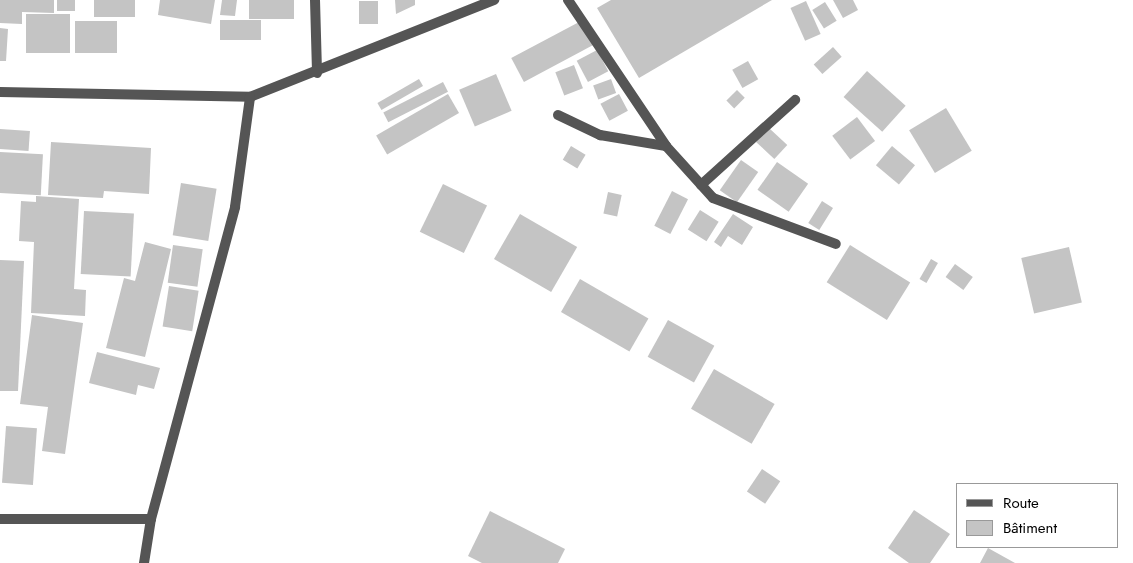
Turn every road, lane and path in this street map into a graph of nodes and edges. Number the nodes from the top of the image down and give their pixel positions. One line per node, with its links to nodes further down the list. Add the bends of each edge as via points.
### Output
1 (315, 0): 4 (street)
2 (494, 0): 4 (street)
3 (568, 0): 9 (street)
4 (317, 72): 6 (street)
5 (0, 92): 6 (street)
6 (250, 97): 13 (street, via 235,207)
7 (796, 100): 10 (street)
8 (558, 115): 9 (street, via 600,135)
9 (666, 146): 10 (street)
10 (701, 185): 11 (street, via 713,198)
11 (836, 244)
12 (0, 519): 13 (street)
13 (151, 519): 14 (street)
14 (144, 563)

